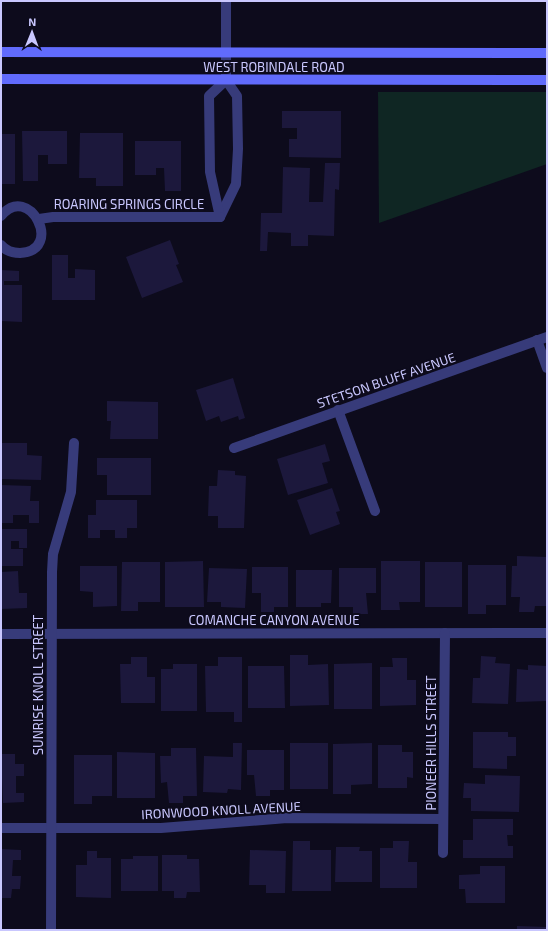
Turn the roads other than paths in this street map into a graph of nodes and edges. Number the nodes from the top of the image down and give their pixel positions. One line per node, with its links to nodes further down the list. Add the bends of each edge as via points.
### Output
1 (226, 1): 3 (street)
2 (1, 52): 3 (main road, WEST ROBINDALE ROAD)
3 (226, 52): 4 (main road, WEST ROBINDALE ROAD); 6 (street)
4 (547, 53)
5 (1, 79): 6 (main road, WEST ROBINDALE ROAD)
6 (226, 80): 7 (main road, WEST ROBINDALE ROAD); 9 (street, via 237,96 238,149 236,184); 9 (street, via 209,96 210,172)
7 (547, 80)
8 (1, 216): 10 (street, ROARING SPRINGS CIRCLE, via 9,209 24,208 31,211)
9 (220, 217): 10 (street, ROARING SPRINGS CIRCLE, via 53,216)
10 (39, 220): 11 (street, ROARING SPRINGS CIRCLE, via 41,238 31,250 9,252)
11 (1, 245)
12 (547, 337): 13 (street, STETSON BLUFF AVENUE)
13 (537, 340): 14 (street); 15 (street, STETSON BLUFF AVENUE)
14 (547, 368)
15 (338, 410): 17 (street, STETSON BLUFF AVENUE); 18 (street)
16 (74, 443): 22 (street, SUNRISE KNOLL STREET, via 71,492 53,554)
17 (234, 448)
18 (375, 511)
19 (445, 633): 20 (street, COMANCHE CANYON AVENUE); 22 (street, COMANCHE CANYON AVENUE); 23 (street, PIONEER HILLS STREET)
20 (547, 633)
21 (1, 634): 22 (street, COMANCHE CANYON AVENUE)
22 (51, 634): 25 (street, SUNRISE KNOLL STREET)
23 (443, 819): 25 (street, IRONWOOD KNOLL AVENUE, via 286,818 161,828); 26 (street, PIONEER HILLS STREET)
24 (1, 828): 25 (street, IRONWOOD KNOLL AVENUE)
25 (51, 828): 27 (street, SUNRISE KNOLL STREET)
26 (443, 853)
27 (51, 930)

